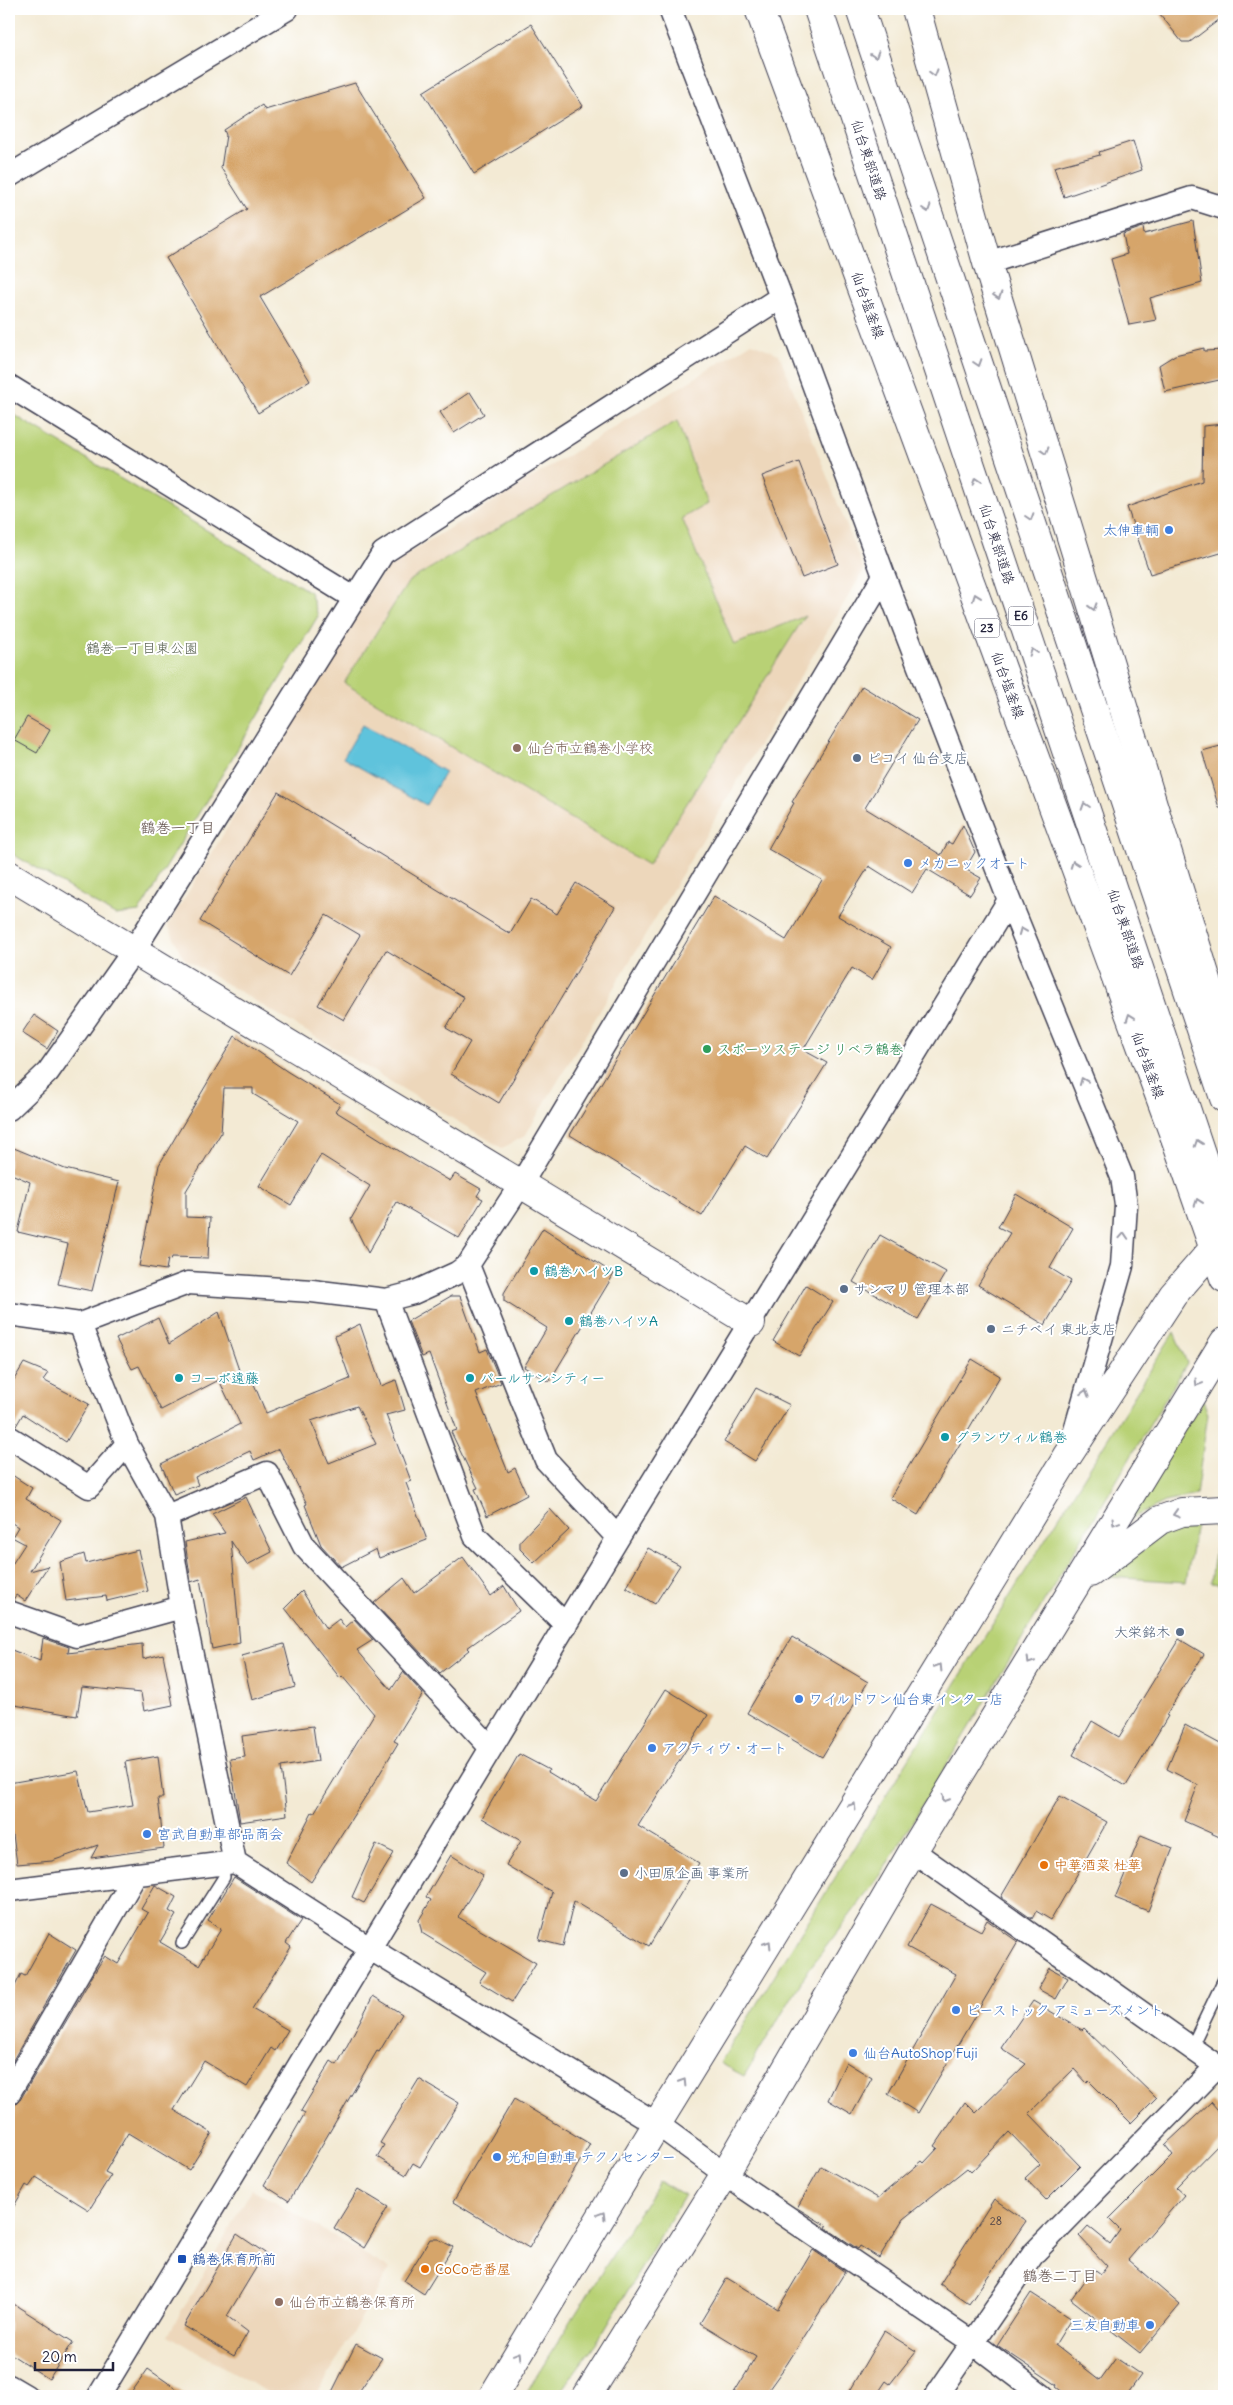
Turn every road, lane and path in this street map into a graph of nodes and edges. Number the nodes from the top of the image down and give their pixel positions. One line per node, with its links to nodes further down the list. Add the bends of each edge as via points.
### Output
1 (287, 9): 7 (street)
2 (670, 9): 10 (street)
3 (759, 9): 22 (main road, 仙台塩釜線 / 23, one-way to 3)
4 (818, 9): 21 (main road, 仙台東部道路 / E6, one-way to 4)
5 (860, 9): 18 (main road, one-way to 18)
6 (916, 9): 9 (main road, one-way to 9)
7 (9, 176)
8 (1224, 208): 9 (street, via 1192,198)
9 (987, 263): 17 (main road, one-way to 17)
10 (781, 297): 12 (street); 13 (street, via 383,553)
11 (9, 386): 13 (street)
12 (884, 576): 15 (street); 20 (street)
13 (354, 598): 16 (street)
14 (9, 876): 16 (main road)
15 (1010, 900): 27 (street); 32 (street, one-way to 15, via 1122,1266 1126,1205 1122,1177)
16 (134, 950): 19 (street, via 48,1072); 20 (main road)
17 (1224, 1036)
18 (1224, 1098)
19 (9, 1110)
20 (521, 1184): 23 (street); 27 (main road)
21 (1224, 1222)
22 (1219, 1245): 24 (main road, 仙台塩釜線 / 23); 32 (main road, via 1173,1295)
23 (468, 1265): 25 (street, via 414,1293); 35 (street, via 546,1460)
24 (1224, 1278)
25 (386, 1300): 28 (street, via 312,1291 188,1283); 39 (street, via 474,1536)
26 (9, 1314): 28 (street)
27 (750, 1323): 35 (street)
28 (80, 1324): 31 (street)
29 (1224, 1342): 36 (main road, one-way to 36)
30 (9, 1437): 31 (street, via 89,1487)
31 (127, 1444): 34 (street)
32 (1067, 1457): 51 (main road, one-way to 32)
33 (1224, 1510): 36 (main road, one-way to 36, via 1182,1512 1160,1520)
34 (167, 1516): 37 (street); 40 (street, via 266,1473 304,1546)
35 (618, 1538): 39 (street)
36 (1079, 1582): 41 (main road, one-way to 41)
37 (182, 1607): 38 (street, via 77,1636); 42 (street)
38 (9, 1612)
39 (566, 1625): 40 (street)
40 (491, 1748): 46 (street)
41 (912, 1851): 48 (street); 52 (main road)
42 (229, 1863): 43 (street); 45 (lane, via 224,1877); 46 (street)
43 (136, 1874): 44 (street); 50 (street)
44 (9, 1890)
45 (182, 1943)
46 (369, 1948): 51 (street); 56 (street)
47 (1224, 1979): 48 (lane)
48 (1191, 2048): 49 (street)
49 (1220, 2068): 53 (street, via 1034,2253)
50 (9, 2093)
51 (657, 2124): 52 (street); 57 (main road, one-way to 51)
52 (725, 2174): 53 (street); 58 (main road)
53 (972, 2342): 59 (street); 60 (street)
54 (9, 2386): 55 (street)
55 (26, 2396)
56 (99, 2396)
57 (493, 2396)
58 (587, 2396)
59 (936, 2396)
60 (1044, 2396)

